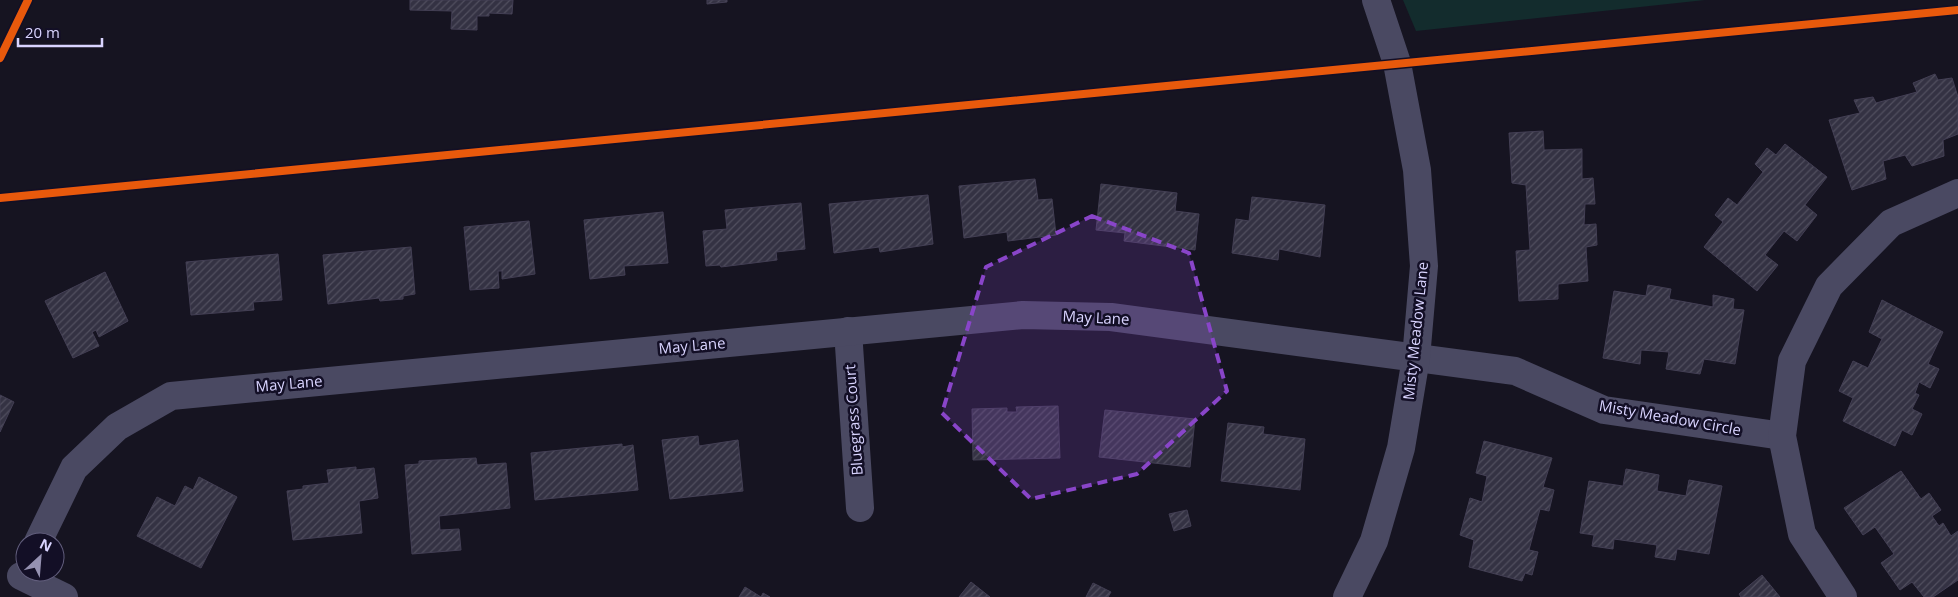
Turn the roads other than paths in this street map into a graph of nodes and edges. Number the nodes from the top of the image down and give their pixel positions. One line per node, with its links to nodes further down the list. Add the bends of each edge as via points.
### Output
1 (1376, 0): 4 (street, Misty Meadow Lane, via 1397,63 1418,170 1424,266)
2 (1958, 193): 5 (street, via 1891,223 1828,286 1792,361)
3 (848, 331): 4 (street, May Lane, via 1023,314 1111,317); 6 (street, Bluegrass Court); 7 (street, May Lane, via 172,396 117,427 74,468)
4 (1416, 358): 5 (street, Misty Meadow Circle, via 1515,371 1604,410); 10 (street, Misty Meadow Lane, via 1396,466 1374,541)
5 (1782, 436): 11 (street, via 1802,534)
6 (860, 508)
7 (43, 532)
8 (24, 582): 9 (street)
9 (64, 597)
10 (1347, 597)
11 (1843, 597)

